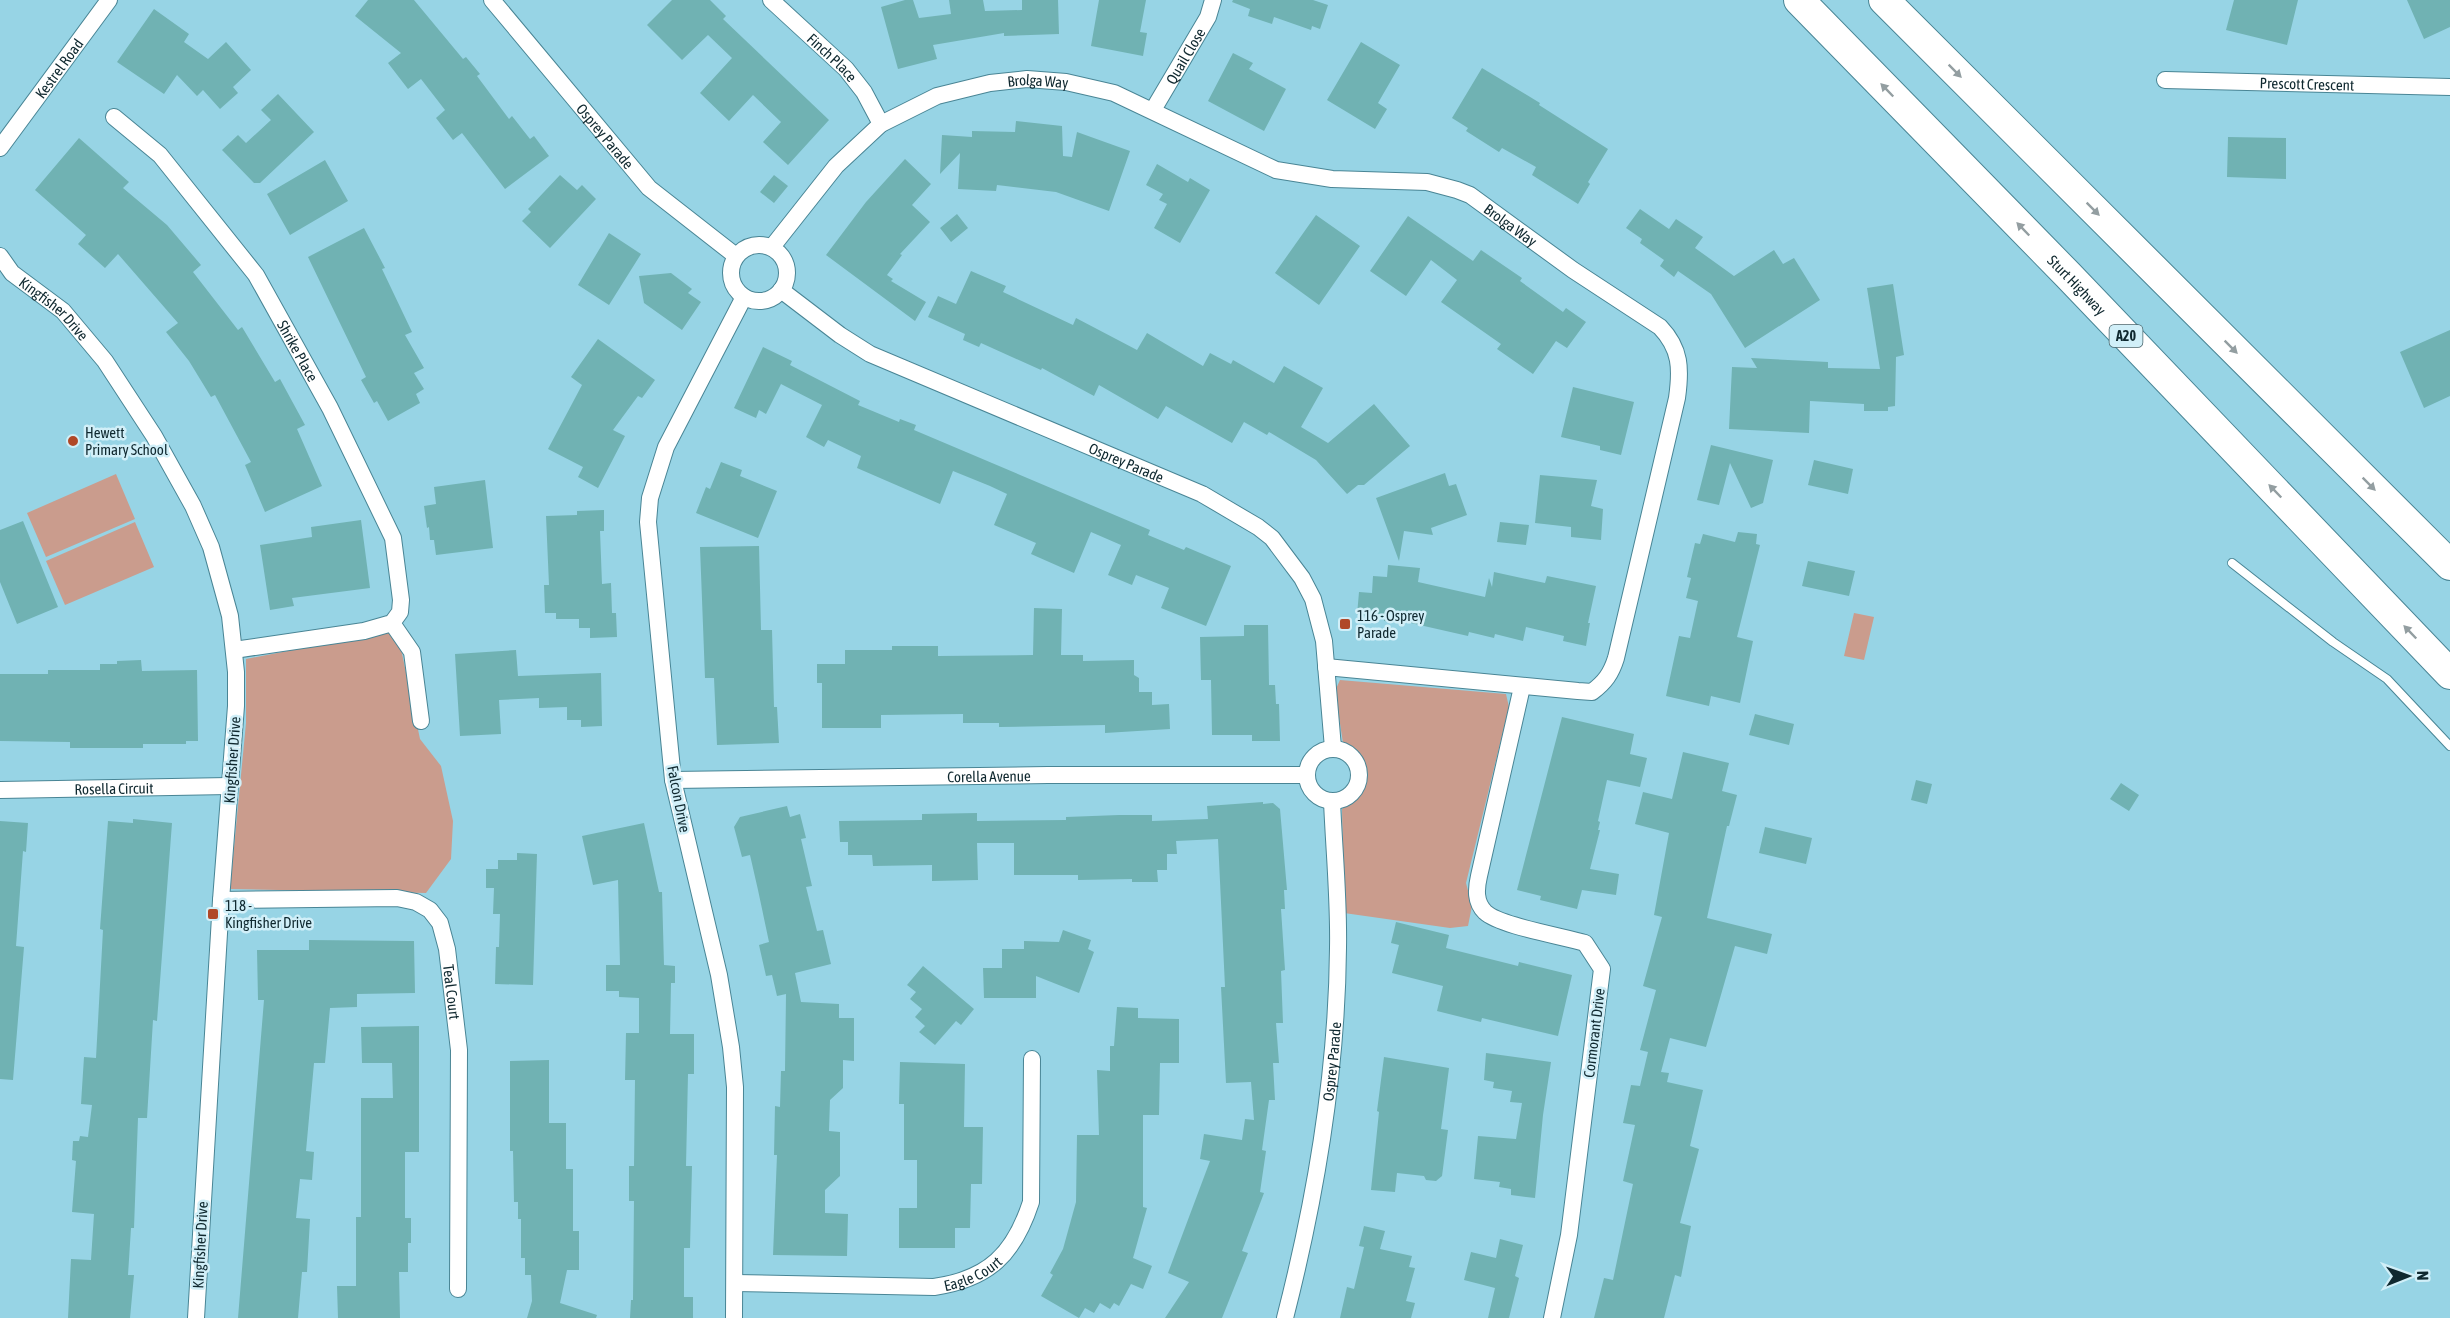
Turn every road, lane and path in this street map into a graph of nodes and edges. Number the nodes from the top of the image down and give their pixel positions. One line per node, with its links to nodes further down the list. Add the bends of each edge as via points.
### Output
1 (109, 0): 12 (street, Kestrel Road)
2 (492, 0): 16 (street, Osprey Parade, via 649,188)
3 (771, 0): 11 (street, Finch Place, via 846,69)
4 (1213, 0): 9 (street, Quail Close, via 1208,17)
5 (1799, 0): 25 (highway, Sturt Highway / A20, one-way to 5)
6 (1884, 0): 21 (highway, one-way to 21)
7 (2165, 80): 8 (street, Prescott Crescent)
8 (2450, 87)
9 (1153, 110): 11 (street, Brolga Way, via 1114,93 1066,82 1027,79 937,96); 26 (street, Brolga Way, via 1276,170 1341,180 1427,182 1457,189 1667,334 1681,370 1677,398 1612,672 1592,692)
10 (114, 117): 22 (street, Shrike Place, via 160,154 256,275 330,408 393,538 401,600 400,612)
11 (882, 124): 14 (street, Brolga Way, via 836,166)
12 (5, 142): 13 (street, Kestrel Road)
13 (0, 163)
14 (772, 248): 16 (street, via 759,244 746,247); 18 (street, via 784,259 787,275)
15 (0, 256): 17 (street, Kingfisher Drive)
16 (736, 256): 19 (street, via 730,270 733,285)
17 (6, 272): 23 (street, Kingfisher Drive, via 63,310 98,352 167,456 211,547 230,616)
18 (781, 290): 19 (street, via 770,299 756,301); 24 (street, Osprey Parade, via 870,354 1202,494 1258,527 1272,538 1313,599)
19 (744, 297): 31 (street, Falcon Drive, via 666,447 650,498 648,522)
20 (2232, 563): 28 (lane, via 2387,679)
21 (2450, 565)
22 (392, 623): 23 (street, via 364,631); 27 (street, via 412,652)
23 (234, 650): 32 (street, Kingfisher Drive, via 236,706)
24 (1326, 667): 26 (street, Brolga Way); 29 (street, Osprey Parade)
25 (2450, 674)
26 (1522, 687): 42 (street, Cormorant Drive, via 1479,876 1478,897 1486,913 1501,921 1585,943 1602,969 1569,1235)
27 (421, 721)
28 (2450, 746)
29 (1333, 748): 30 (street, via 1317,753); 34 (street, via 1352,756 1360,775 1351,794)
30 (1306, 775): 31 (street, Corella Avenue); 34 (street, via 1314,793)
31 (673, 780): 37 (street, Falcon Drive, via 719,975 731,1047 735,1087)
32 (230, 786): 33 (street, Rosella Circuit); 35 (street, Kingfisher Drive)
33 (0, 790)
34 (1332, 801): 41 (street, Osprey Parade, via 1338,948 1333,1049 1315,1185)
35 (221, 900): 38 (street, Teal Court, via 397,898 430,910 440,923 459,1050); 39 (street, Kingfisher Drive)
36 (1032, 1059): 37 (street, Eagle Court, via 1031,1202 1019,1234 998,1262 958,1284 934,1287)
37 (735, 1283): 40 (street, Falcon Drive)
38 (458, 1289)
39 (196, 1318)
40 (734, 1318)
41 (1285, 1318)
42 (1552, 1318)

